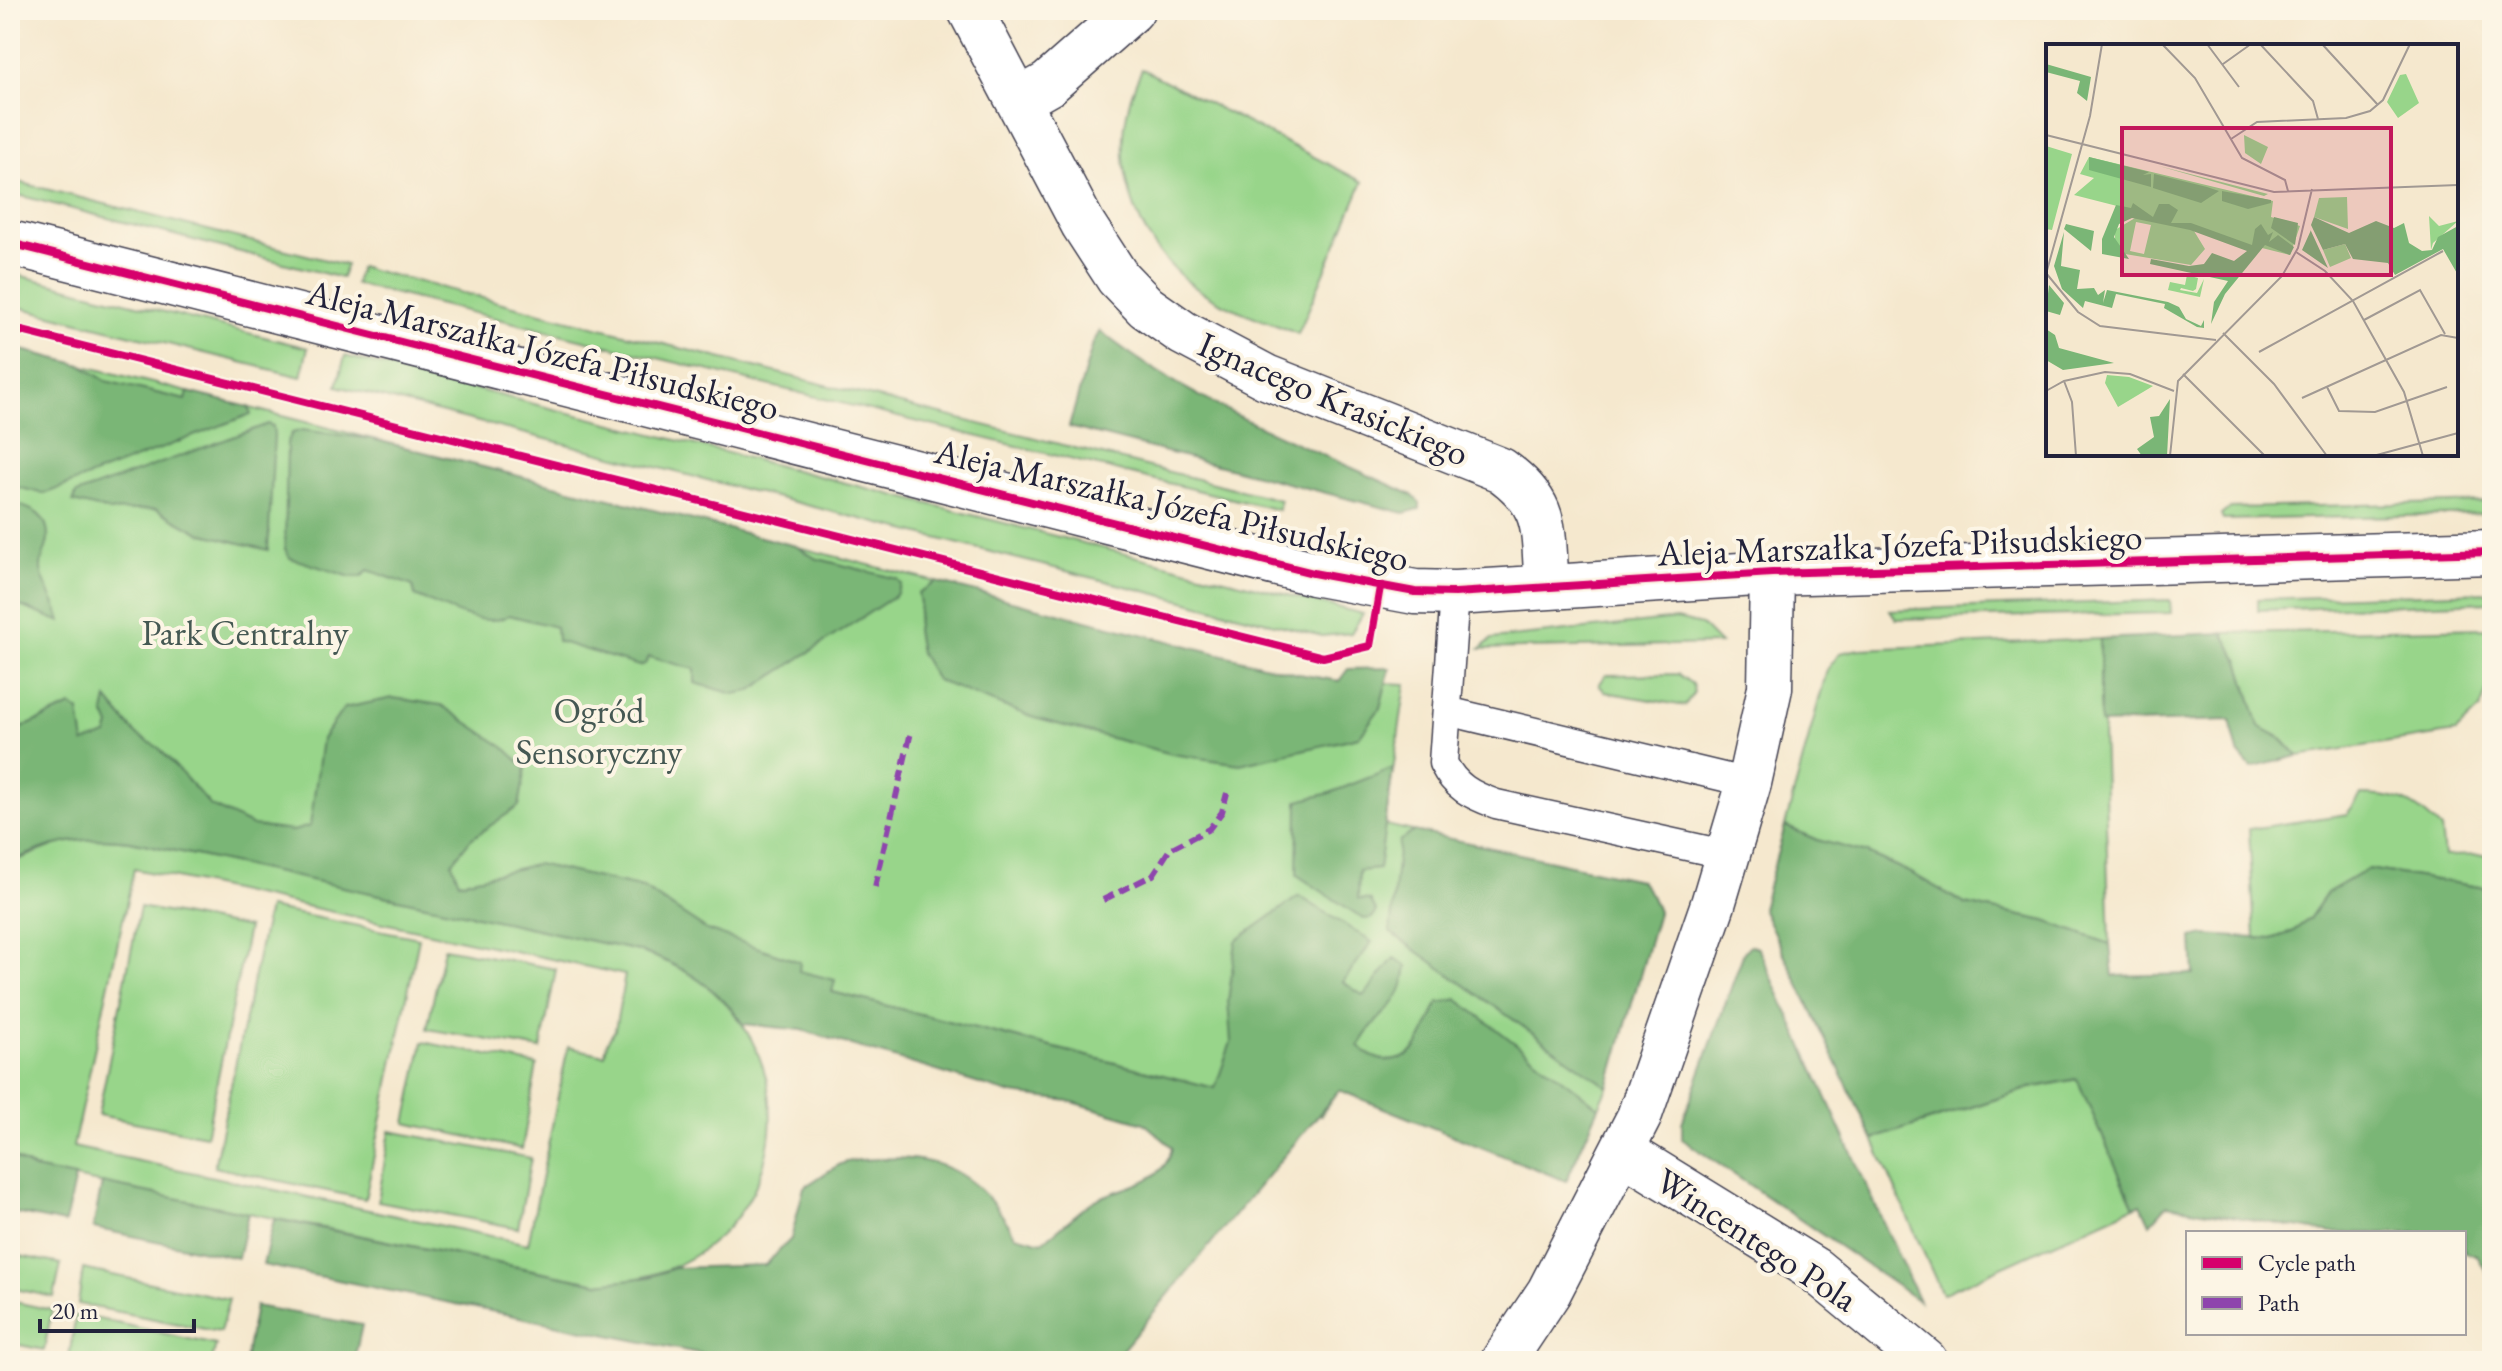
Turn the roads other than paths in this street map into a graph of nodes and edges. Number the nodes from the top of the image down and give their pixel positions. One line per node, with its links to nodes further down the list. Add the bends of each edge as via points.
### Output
1 (970, 10): 3 (street, Ignacego Krasickiego)
2 (1132, 10): 3 (street, via 1048,84)
3 (1018, 101): 7 (street, Ignacego Krasickiego, via 1091,237 1118,278 1146,307 1266,377 1501,470 1536,501)
4 (10, 243): 8 (street, Aleja Marszałka Józefa Piłsudskiego, via 1313,573 1403,590)
5 (2492, 552): 6 (street, Aleja Marszałka Józefa Piłsudskiego)
6 (1772, 573): 7 (street, Aleja Marszałka Józefa Piłsudskiego); 10 (street, via 1770,688)
7 (1547, 587): 8 (street, Aleja Marszałka Józefa Piłsudskiego)
8 (1455, 593): 9 (lane)
9 (1447, 711): 10 (lane); 11 (lane, via 1443,763 1452,781 1472,796)
10 (1749, 783): 11 (street)
11 (1728, 855): 12 (street)
12 (1623, 1152): 13 (street, via 1549,1292); 14 (street, Wincentego Pola, via 1815,1270)
13 (1503, 1361)
14 (1925, 1361)

